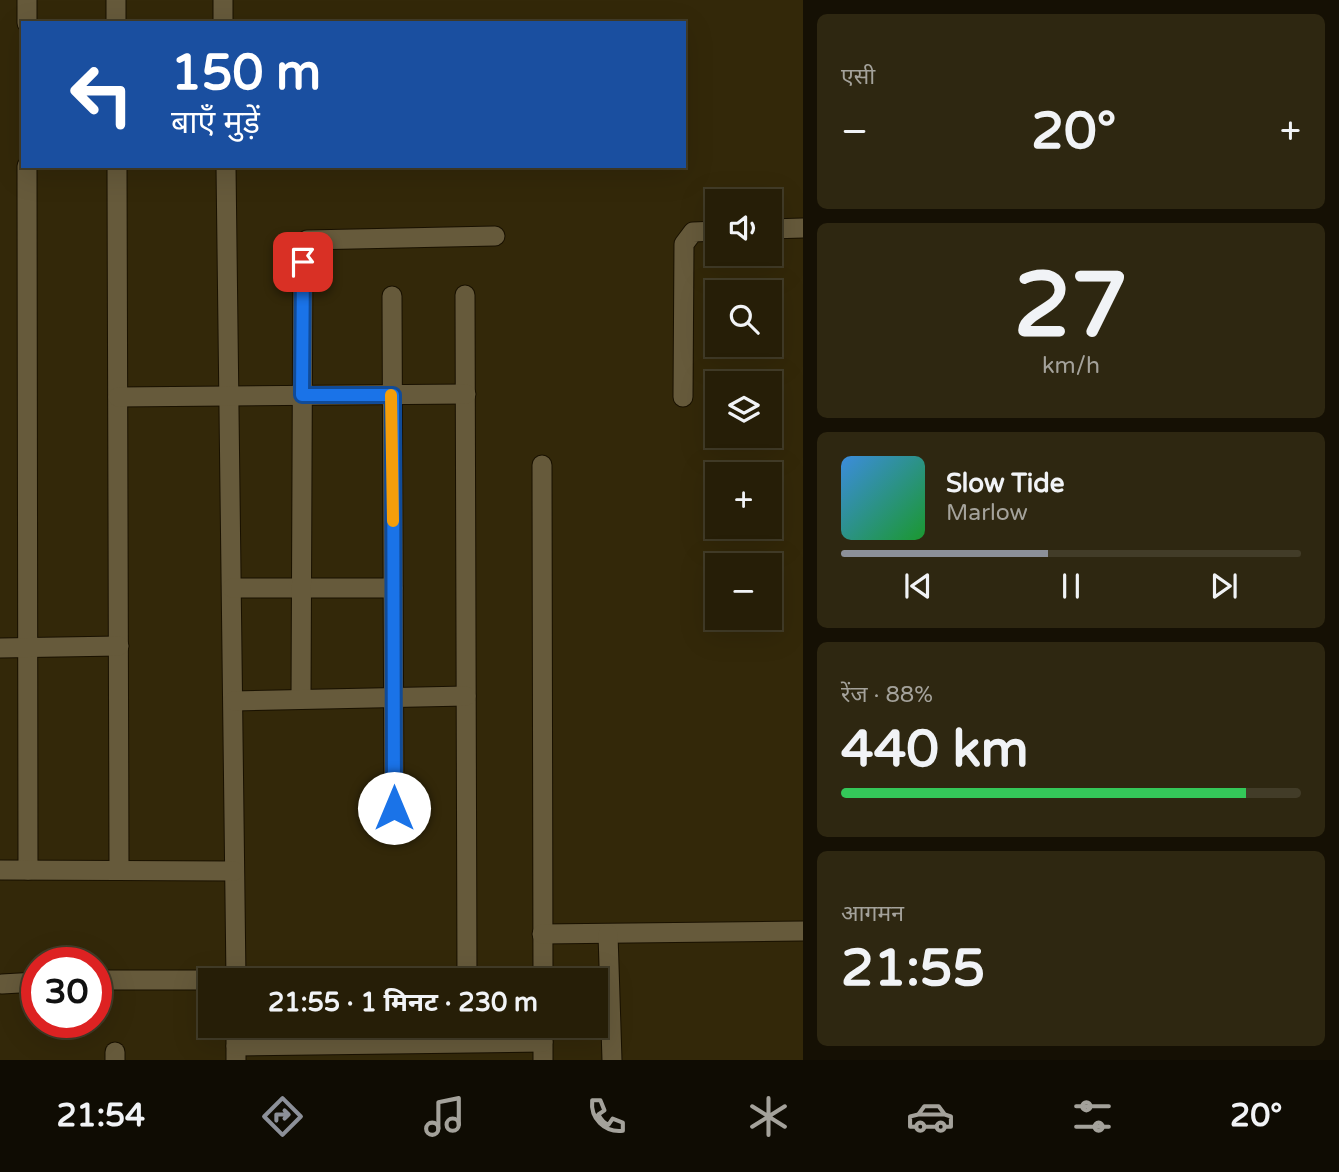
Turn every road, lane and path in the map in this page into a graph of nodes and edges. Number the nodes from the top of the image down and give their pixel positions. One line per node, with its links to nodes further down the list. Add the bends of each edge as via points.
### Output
1 (27, 0): 4 (street)
2 (116, 0): 5 (street)
3 (223, 0): 6 (street)
4 (27, 21)
5 (116, 21)
6 (223, 21)
7 (27, 168): 28 (street)
8 (117, 168): 20 (street)
9 (226, 168): 19 (street)
10 (803, 228): 11 (street)
11 (782, 229)
12 (705, 232): 21 (street, via 693,232 684,244)
13 (495, 236): 17 (street, via 307,240 303,247)
14 (465, 295): 16 (street)
15 (392, 296): 18 (street)
16 (466, 394): 18 (street); 29 (street)
17 (302, 395): 18 (street); 19 (street); 24 (street)
18 (393, 395): 25 (street)
19 (229, 396): 20 (street); 23 (street)
20 (118, 397): 26 (street)
21 (683, 397)
22 (542, 465): 39 (street)
23 (232, 588): 24 (street); 32 (street)
24 (300, 588): 25 (street); 31 (street)
25 (393, 588): 30 (street)
26 (119, 646): 28 (street); 36 (street)
27 (0, 648): 28 (street)
28 (28, 648): 35 (street)
29 (466, 696): 30 (street); 42 (street)
30 (394, 698): 31 (street); 33 (street)
31 (301, 699): 32 (street)
32 (234, 701): 37 (street)
33 (394, 808)
34 (0, 870): 35 (street)
35 (28, 870): 36 (street)
36 (119, 870): 37 (street)
37 (234, 871): 41 (street)
38 (803, 931): 40 (street)
39 (542, 934): 40 (street); 43 (street)
40 (608, 934): 52 (street)
41 (236, 968)
42 (467, 968)
43 (543, 968)
44 (112, 980): 45 (street)
45 (198, 980)
46 (21, 983): 47 (street)
47 (2, 984)
48 (418, 1038): 51 (street)
49 (505, 1038): 50 (street)
50 (543, 1042)
51 (236, 1053)
52 (612, 1060)

